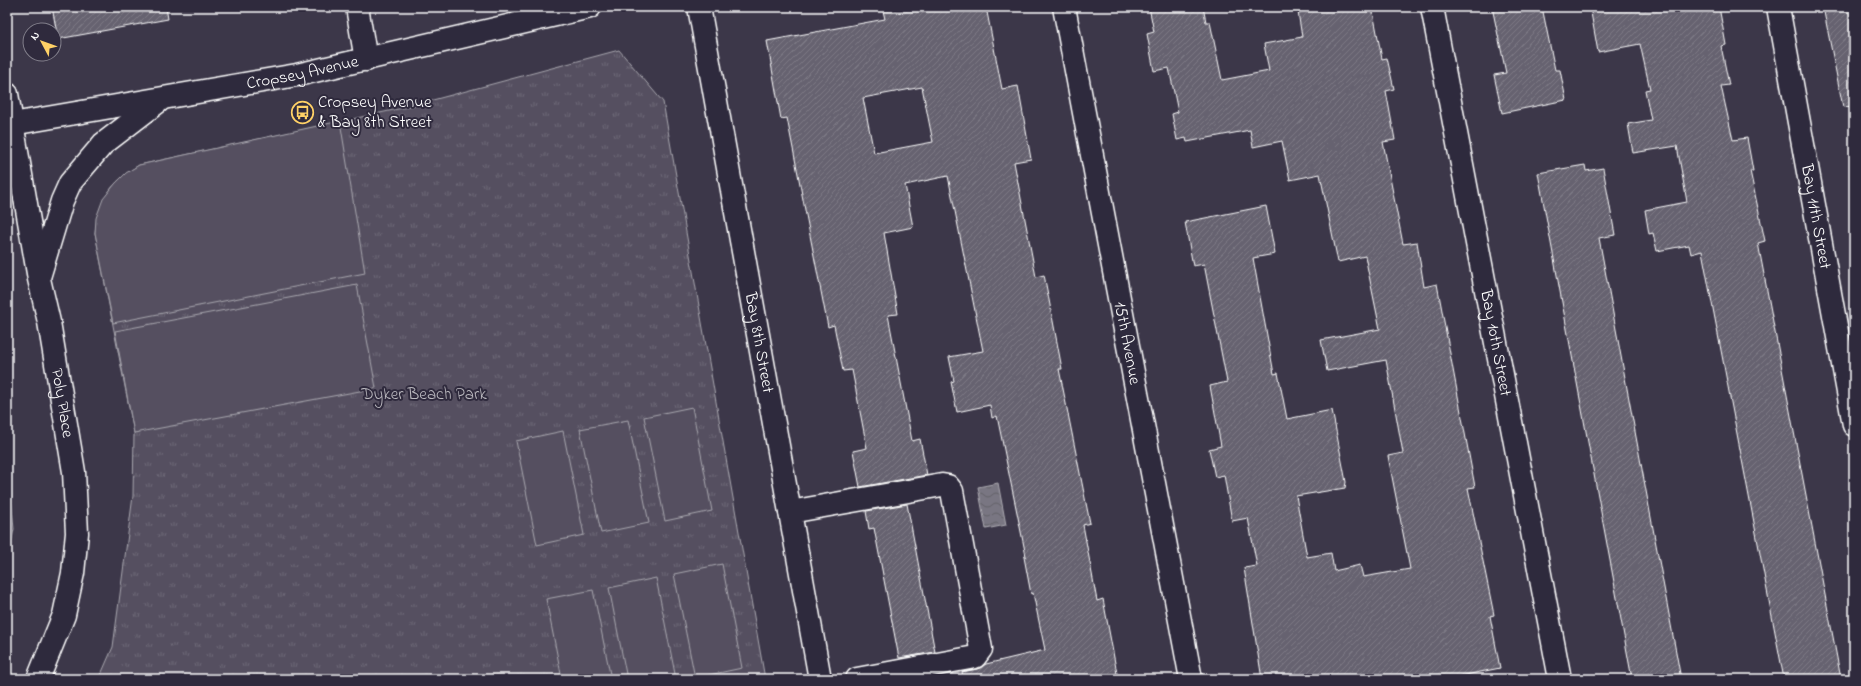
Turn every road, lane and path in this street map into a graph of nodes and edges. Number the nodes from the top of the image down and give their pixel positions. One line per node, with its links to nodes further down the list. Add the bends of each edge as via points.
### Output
1 (357, 7): 7 (main road)
2 (590, 7): 7 (main road, Cropsey Avenue)
3 (698, 7): 13 (main road, Bay 8th Street)
4 (1064, 7): 17 (main road, 15th Avenue)
5 (1432, 7): 18 (main road, Bay 10th Street)
6 (1778, 7): 12 (main road, Bay 11th Street)
7 (366, 60): 9 (main road, Cropsey Avenue, via 297,76)
8 (7, 94): 10 (main road, Poly Place)
9 (162, 99): 10 (main road, Cropsey Avenue); 11 (main road, via 103,144 70,183 62,201)
10 (12, 124): 11 (main road, Poly Place)
11 (39, 279): 14 (main road, Poly Place, via 49,322 74,472 77,533 73,573 64,615)
12 (1854, 425)
13 (790, 512): 15 (main road, Bay 8th Street); 16 (main road, via 942,485 948,486 952,491 981,649 979,654 975,657)
14 (38, 679)
15 (820, 679)
16 (857, 679)
17 (1191, 679)
18 (1560, 679)

